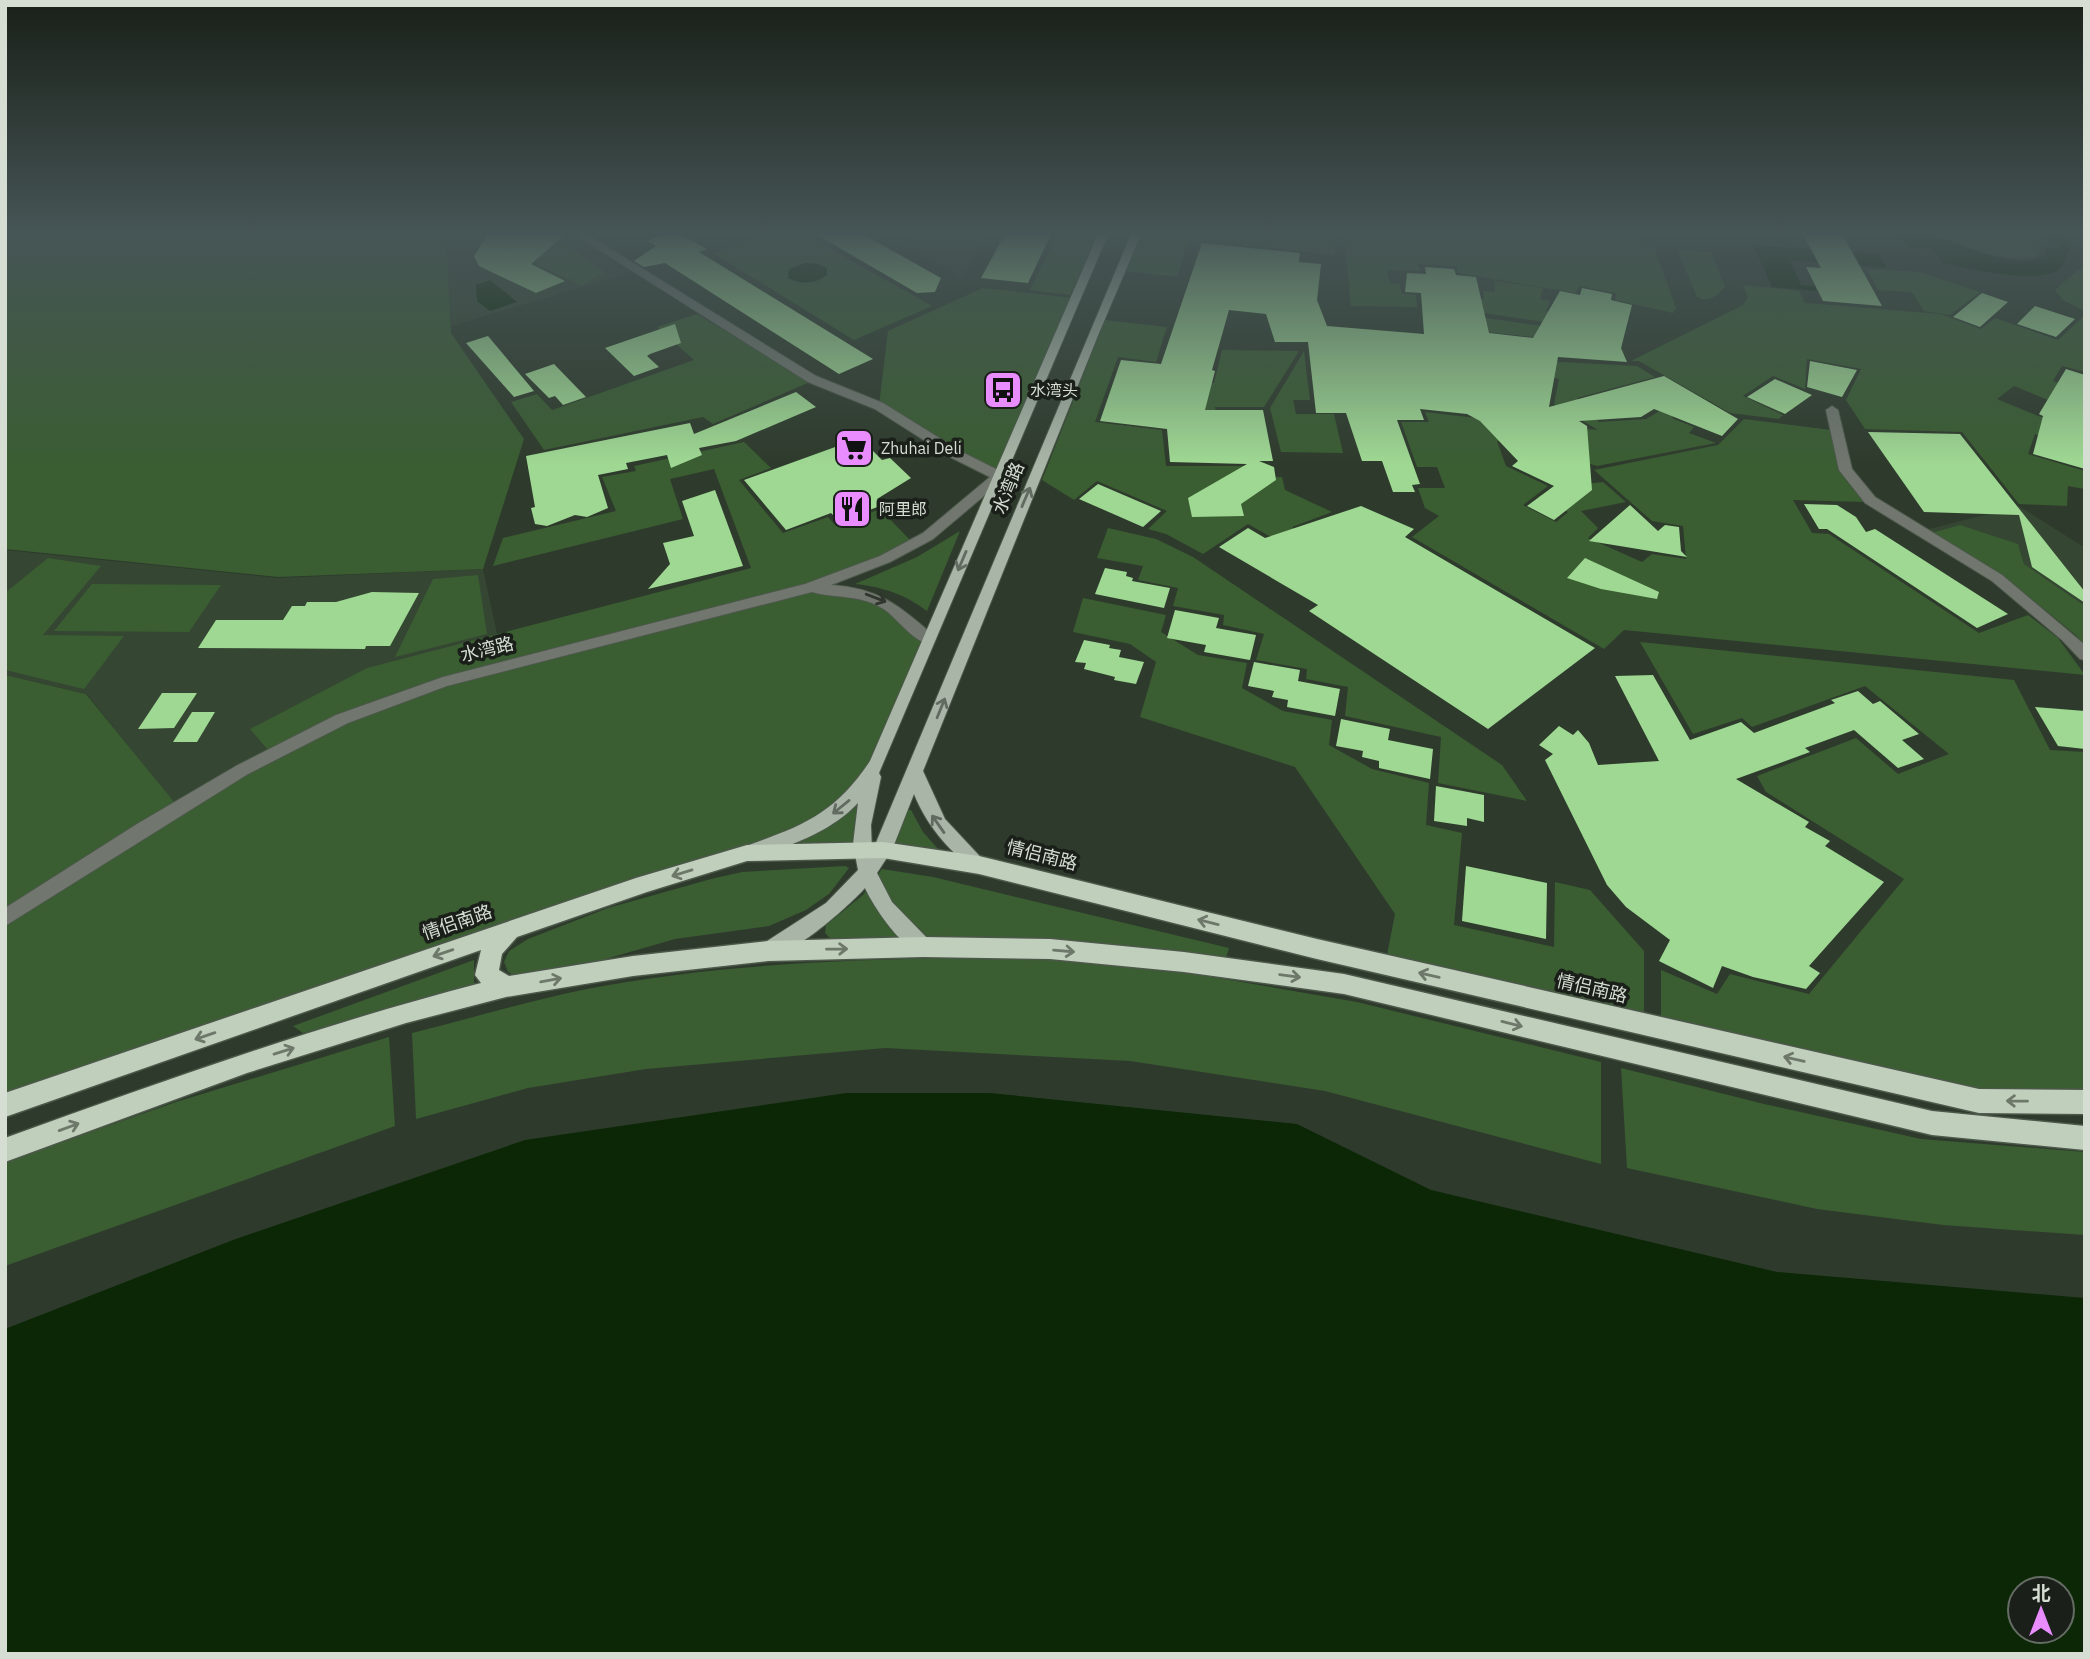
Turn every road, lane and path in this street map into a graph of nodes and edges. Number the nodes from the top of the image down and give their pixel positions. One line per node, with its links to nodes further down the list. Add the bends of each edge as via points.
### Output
1 (700, 309): 5 (street, via 812,379 879,406 957,455)
2 (1071, 309): 5 (main road, 水湾路)
3 (1103, 309): 10 (main road, 水湾路, one-way to 3)
4 (1832, 410): 8 (street, via 1846,470 1870,500 1997,578)
5 (999, 475): 6 (street, 水湾路, via 928,536); 7 (main road, 水湾路, one-way to 7)
6 (810, 588): 7 (street, one-way to 7, via 872,595 890,604); 15 (street, 水湾路, via 443,682 342,719 231,776)
7 (928, 639): 9 (main road, 水湾路)
8 (2085, 655)
9 (877, 763): 11 (main road, via 862,824); 12 (main road, 水湾路, one-way to 12, via 843,807 792,837)
10 (915, 771): 11 (main road, 水湾路); 13 (main road, one-way to 10, via 936,824)
11 (872, 850): 12 (highway, 情侣南路); 13 (highway, 情侣南路); 14 (main road, 水湾路)
12 (747, 853): 16 (highway, 情侣南路, one-way to 16)
13 (979, 865): 20 (highway, 情侣南路, one-way to 13, via 1979,1101 1650,1027)
14 (867, 874): 17 (main road, via 883,907); 18 (main road, 水湾路, via 817,922)
15 (5, 918)
16 (511, 930): 19 (highway, via 497,940 487,961 488,975); 21 (highway, 情侣南路, one-way to 21)
17 (923, 947): 18 (highway, one-way to 17); 22 (highway, one-way to 22, via 1050,949 1344,984 1932,1123)
18 (768, 951): 19 (highway, one-way to 18, via 633,966)
19 (506, 988): 23 (highway, one-way to 19, via 247,1062)
20 (2085, 1102)
21 (5, 1105)
22 (2085, 1138)
23 (5, 1150)

